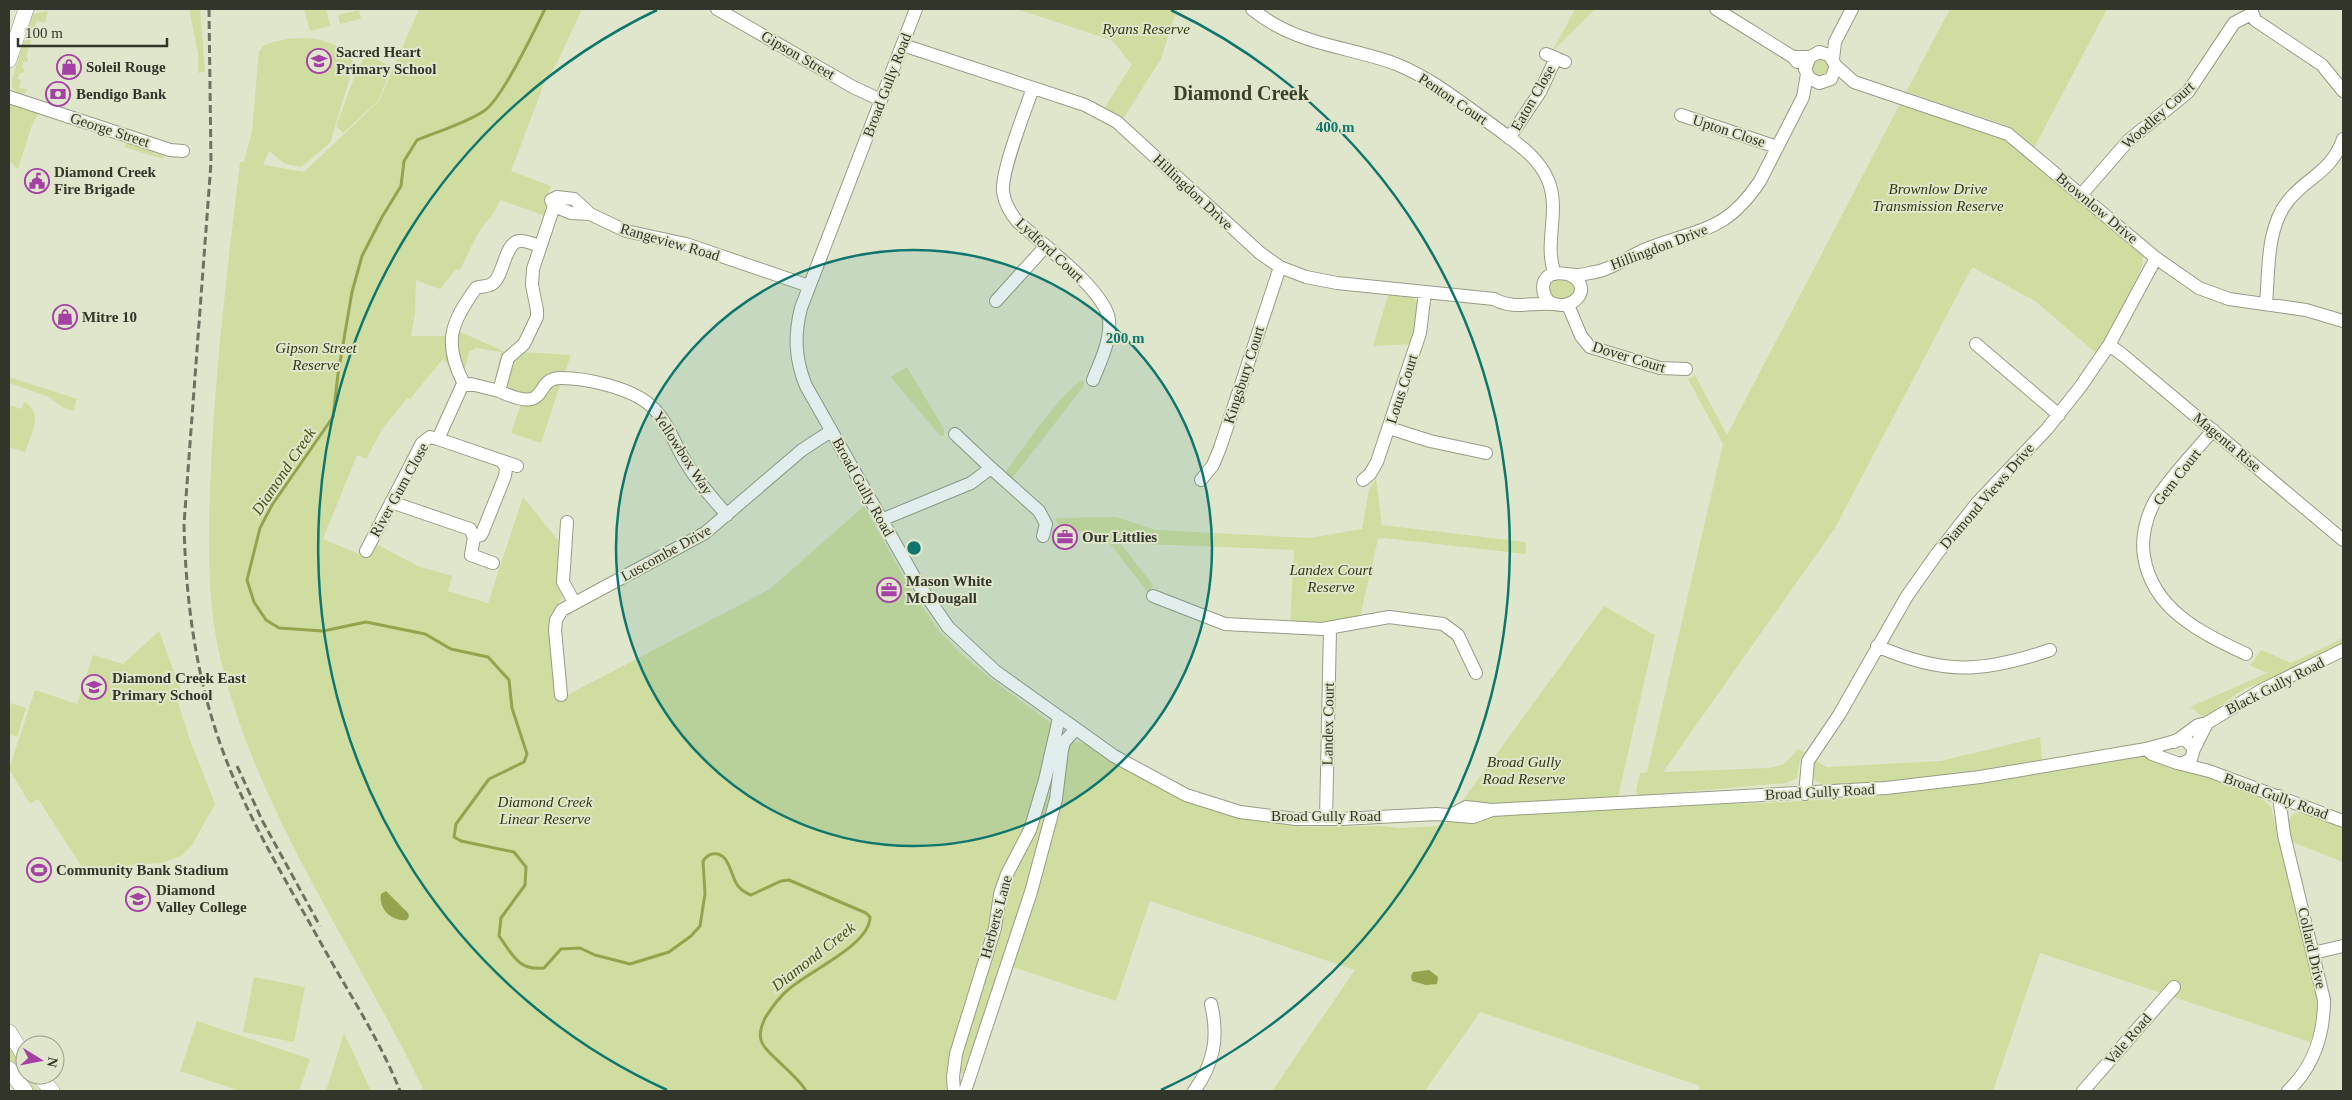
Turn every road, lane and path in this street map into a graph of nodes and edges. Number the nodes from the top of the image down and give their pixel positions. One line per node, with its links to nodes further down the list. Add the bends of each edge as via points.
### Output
1 (26, 9): 13 (main road)
2 (717, 9): 22 (street, Gipson Street)
3 (916, 9): 9 (street, Broad Gully Road)
4 (1252, 9): 24 (street, Penton Court, via 1303,38 1371,56 1418,74)
5 (1716, 9): 11 (street)
6 (1852, 9): 8 (street)
7 (2251, 11): 19 (street, via 2258,22 2322,65); 28 (street, Woodley Court, via 2234,23 2184,96 2128,141)
8 (1835, 42): 10 (street); 14 (street)
9 (903, 45): 18 (street, Hillingdon Drive); 22 (street, Broad Gully Road)
10 (1814, 54): 11 (street); 14 (street, via 1824,53); 15 (street)
11 (1793, 57): 15 (street)
12 (1556, 58): 24 (street, Eaton Close, via 1540,92)
13 (9, 60)
14 (1834, 62): 16 (street, via 1834,75); 17 (street, Brownlow Drive)
15 (1806, 72): 16 (street, via 1812,80); 21 (street, Hillingdon Drive)
16 (1823, 82): 17 (street, Brownlow Drive); 21 (street, Hillingdon Drive)
17 (1854, 82): 28 (street, Brownlow Drive, via 2008,134)
18 (1033, 88): 30 (street, Lydford Court, via 1004,176 1003,191 1013,216); 32 (street, Hillingdon Drive, via 1085,105 1116,122 1260,253)
19 (2343, 91)
20 (9, 97): 27 (street, George Street, via 152,144)
21 (1803, 97): 26 (street, Hillingdon Drive)
22 (881, 100): 36 (street, Broad Gully Road)
23 (1681, 116): 26 (street, Upton Close)
24 (1509, 138): 34 (street, Penton Court, via 1533,158 1548,181 1554,211 1551,259)
25 (2343, 139): 43 (street, via 2329,165 2296,192 2278,215)
26 (1777, 147): 33 (street, Hillingdon Drive, via 1751,194 1718,224 1647,249)
27 (183, 151)
28 (2081, 195): 31 (street, Brownlow Drive)
29 (539, 246): 36 (street, Rangeview Road, via 554,206 571,213 590,214 626,231 686,244); 50 (street, via 520,240 516,242 508,251 496,279 489,285 476,288 458,316 452,334 452,350); 51 (street, via 532,277 537,318 524,344 508,358)
30 (1045, 247): 41 (street); 49 (street, Lydford Court, via 1093,290 1107,312 1108,338)
31 (2156, 258): 43 (street, Brownlow Drive, via 2209,293 2240,302); 47 (street, Diamond Views Drive)
32 (1280, 267): 39 (street, Hillingdon Drive, via 1320,281); 62 (street, Kingsbury Court, via 1220,448 1213,465)
33 (1597, 272): 35 (street, Hillingdon Drive); 38 (street, Hillingdon Drive)
34 (1555, 274): 35 (street); 37 (street, via 1547,278)
35 (1570, 275): 38 (street, via 1578,281)
36 (808, 286): 55 (street, Broad Gully Road, via 796,326 796,357 806,386)
37 (1543, 287): 40 (street, Hillingdon Drive, via 1526,298); 42 (street, via 1545,298)
38 (1581, 291): 44 (street)
39 (1426, 292): 40 (street, Hillingdon Drive); 53 (street, Lotus Court, via 1420,333)
40 (1494, 299): 42 (street, Hillingdon Drive, via 1523,306)
41 (996, 301)
42 (1553, 304): 44 (street)
43 (2266, 304): 45 (street, Brownlow Drive, via 2306,310)
44 (1568, 305): 48 (street, Dover Court, via 1581,336 1590,347 1660,368)
45 (2343, 321)
46 (1976, 344): 52 (street)
47 (2109, 345): 52 (street, Diamond Views Drive); 54 (street, Magenta Rise)
48 (1686, 369)
49 (1093, 380)
50 (464, 384): 51 (street); 57 (street, River Gum Close)
51 (499, 391): 65 (street, Yellowbox Way, via 529,400 537,397 548,382 564,378 594,382 640,398 657,411 691,470)
52 (2059, 415): 76 (street, Diamond Views Drive, via 1950,536 1907,596)
53 (1389, 428): 58 (street); 63 (street, Lotus Court, via 1374,469)
54 (2213, 430): 70 (street, Magenta Rise); 79 (street, Gem Court, via 2155,502 2144,531 2143,553 2152,585 2170,609 2201,632)
55 (831, 431): 65 (street, Luscombe Drive, via 802,450); 66 (street, Broad Gully Road)
56 (955, 434): 61 (street)
57 (438, 439): 59 (street); 64 (street, River Gum Close, via 430,437 425,440)
58 (1486, 453)
59 (502, 461): 60 (street); 69 (street, via 506,468 505,476 482,533)
60 (517, 466)
61 (991, 468): 66 (street, via 971,483); 68 (street, via 1040,511 1046,524)
62 (1201, 480)
63 (1364, 480)
64 (391, 502): 69 (street, via 466,528); 71 (street, River Gum Close)
65 (727, 515): 74 (street, Luscombe Drive, via 696,539)
66 (881, 520): 82 (street, Broad Gully Road, via 926,597 948,627 995,671)
67 (567, 522): 74 (street, via 563,581)
68 (1043, 536)
69 (474, 537): 72 (street, via 471,555)
70 (2343, 540)
71 (366, 551)
72 (493, 563)
73 (1153, 596): 75 (street, via 1225,624)
74 (574, 602): 81 (street, Luscombe Drive, via 562,610 556,620)
75 (1330, 629): 80 (street, via 1383,617 1442,624 1458,635); 94 (street, Landex Court)
76 (1877, 646): 77 (street, via 1922,663 1962,668 1998,666); 91 (street, Diamond Views Drive, via 1839,715 1808,761)
77 (2050, 650)
78 (2343, 650): 83 (street, Black Gully Road, via 2262,690)
79 (2246, 654)
80 (1476, 673)
81 (561, 696)
82 (1059, 718): 84 (street, Broad Gully Road); 90 (street, Herberts Lane)
83 (2207, 722): 85 (street, Black Gully Road); 87 (street)
84 (1075, 730): 93 (street, Herberts Lane, via 1064,742); 94 (street, Broad Gully Road, via 1160,782 1203,802 1264,816)
85 (2177, 740): 86 (street, Broad Gully Road); 87 (street, via 2190,742); 88 (street, via 2169,751)
86 (2146, 749): 88 (street, Broad Gully Road); 91 (street, Broad Gully Road, via 1950,781)
87 (2194, 751): 88 (street, via 2191,759); 89 (street, Broad Gully Road)
88 (2178, 762): 89 (street, Broad Gully Road)
89 (2209, 771): 92 (street, Broad Gully Road)
90 (1041, 794): 93 (street, via 1051,793); 101 (street, Herberts Lane, via 1026,840 1003,883 994,928)
91 (1805, 794): 94 (street, Broad Gully Road, via 1492,810 1473,816)
92 (2279, 796): 95 (street, Broad Gully Road); 97 (street, Collard Drive, via 2284,835)
93 (1056, 799): 102 (street, Herberts Lane, via 1023,920)
94 (1326, 819)
95 (2343, 821)
96 (2343, 946): 97 (street)
97 (2313, 953): 108 (street, Collard Drive, via 2324,1000 2322,1031 2312,1059 2301,1078)
98 (2174, 987): 107 (street, Vale Road)
99 (1211, 1004): 106 (street, via 1215,1046 1207,1072)
100 (9, 1069): 103 (main road)
101 (953, 1070): 102 (street, via 958,1077); 104 (street, Herberts Lane)
102 (970, 1075): 105 (street, Herberts Lane)
103 (25, 1091)
104 (954, 1091)
105 (965, 1091)
106 (1194, 1091)
107 (2083, 1091)
108 (2288, 1091)

